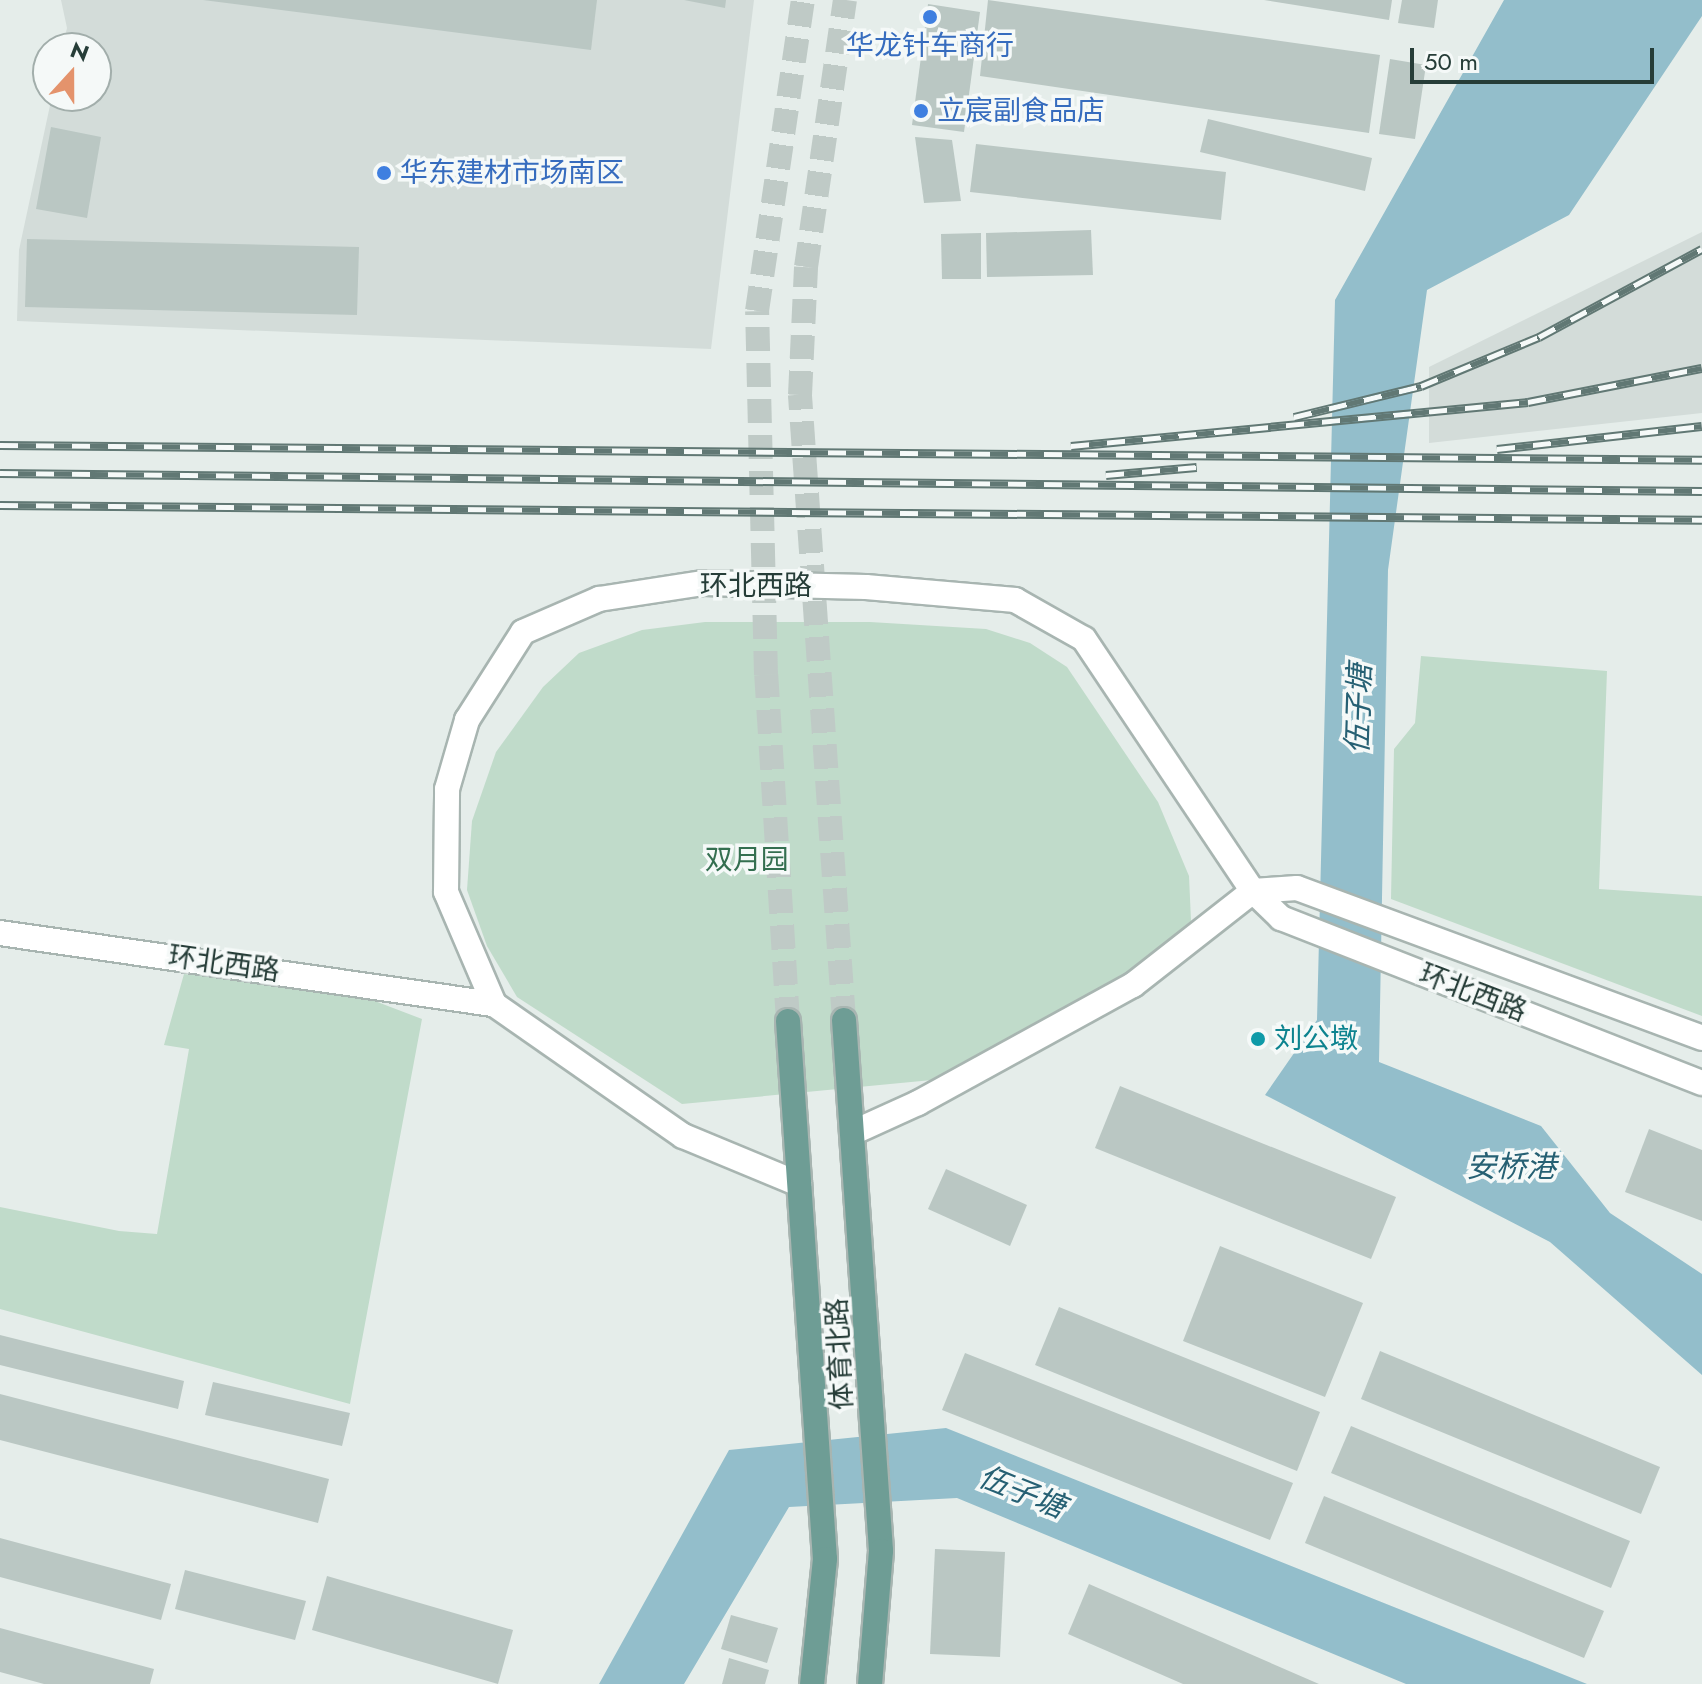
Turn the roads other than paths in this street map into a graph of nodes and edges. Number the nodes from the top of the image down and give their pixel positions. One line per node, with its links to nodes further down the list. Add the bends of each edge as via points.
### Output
1 (1253, 891): 3 (street, 环北西路, via 1084,639 1015,600 866,587 704,583 599,599 523,632 467,720 447,789 446,892); 6 (street, 环北西路, via 1297,888); 7 (street, 环北西路, via 1281,918); 8 (street, via 1133,985)
2 (0, 933): 3 (street, 环北西路)
3 (494, 1004): 9 (street, 环北西路, via 683,1136)
4 (844, 1020): 8 (main road, 体育北路)
5 (788, 1021): 9 (main road, 体育北路)
6 (1702, 1038)
7 (1702, 1083)
8 (854, 1132): 11 (main road, 体育北路, via 881,1551)
9 (799, 1184): 10 (main road, 体育北路, via 825,1559)
10 (812, 1684)
11 (870, 1684)

